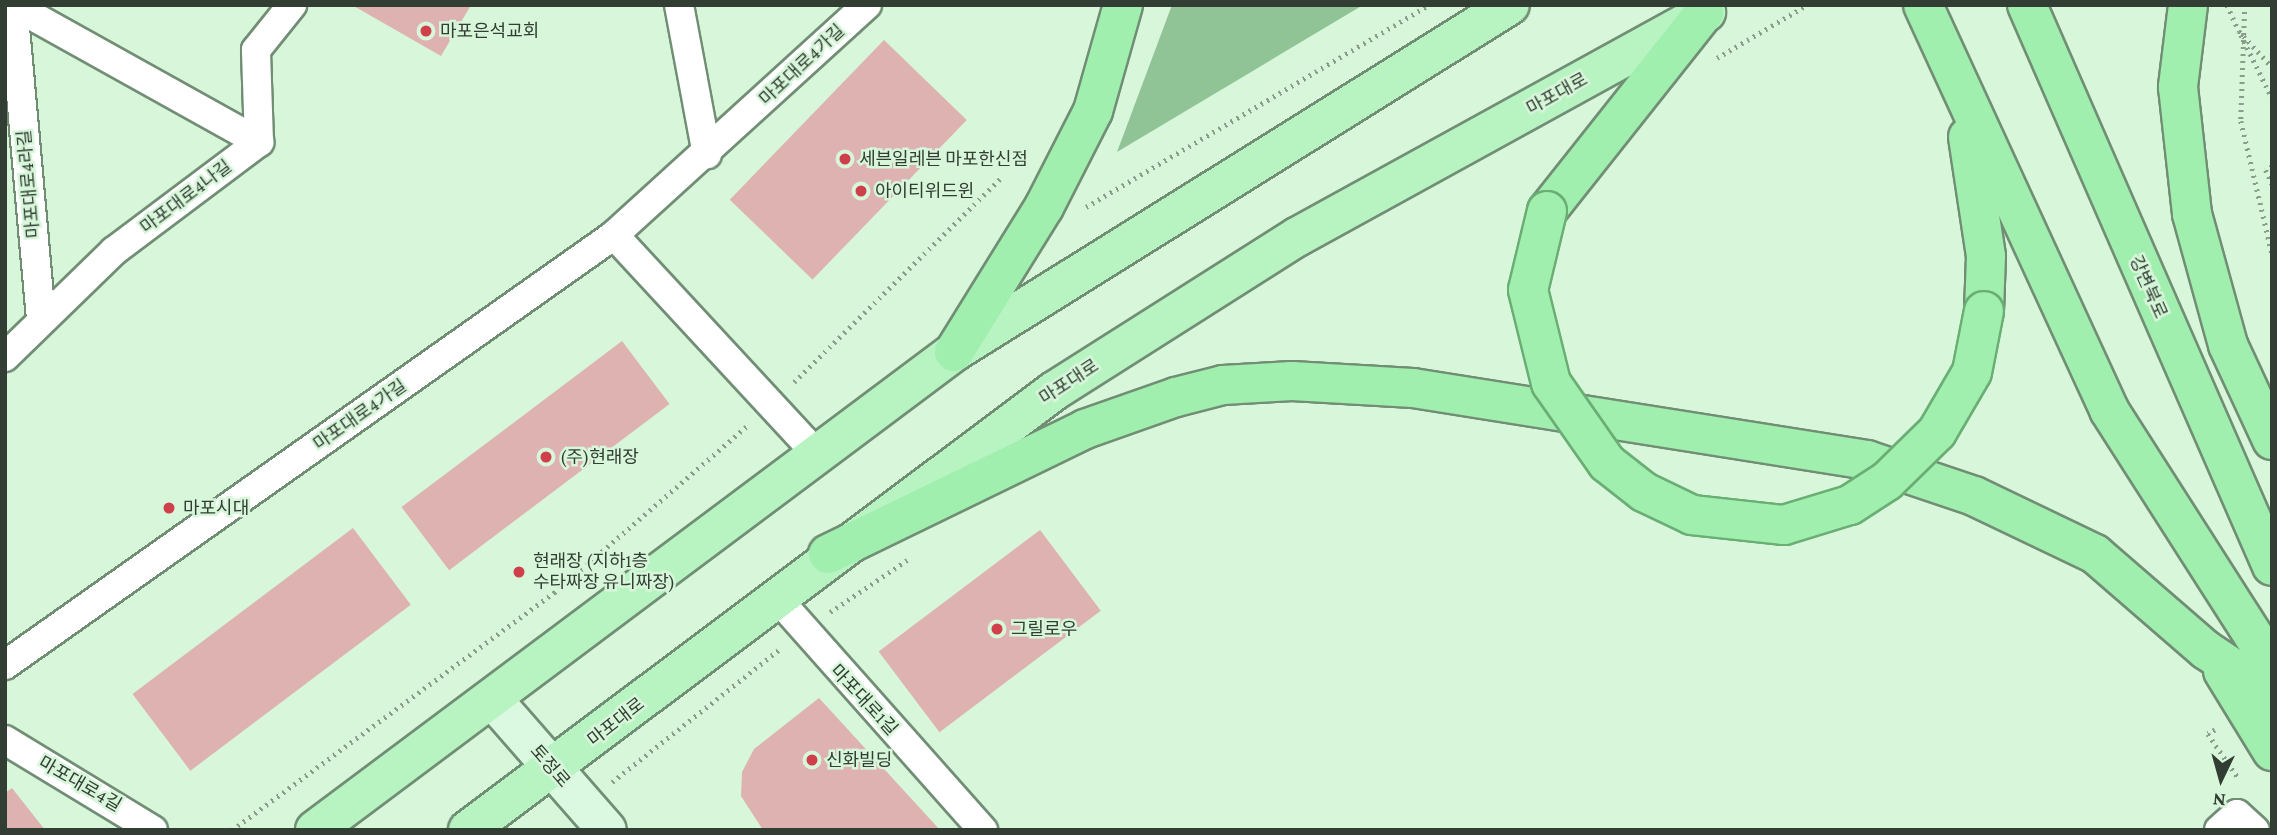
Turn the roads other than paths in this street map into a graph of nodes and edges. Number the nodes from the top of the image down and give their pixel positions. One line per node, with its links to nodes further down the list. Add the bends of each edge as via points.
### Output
1 (13, 5): 12 (street, 마포대로4라길); 15 (street, 마포대로4라길)
2 (292, 5): 12 (street, via 256,50)
3 (679, 5): 13 (street)
4 (867, 5): 13 (street, 마포대로4가길)
5 (1123, 5): 16 (highway, via 1093,111 1044,207)
6 (1510, 5): 16 (main road)
7 (1923, 5): 11 (highway)
8 (2027, 5): 21 (highway, 강변북로)
9 (2188, 5): 18 (highway, via 2178,87 2192,214 2228,345)
10 (1710, 9): 11 (highway, bridge, via 1547,211 1528,290 1551,383 1607,463 1644,492 1692,515 1784,525 1850,505 1887,481 1937,432 1972,372 1984,311 1986,256); 20 (main road, 마포대로, via 1297,237 1054,391)
11 (1960, 90): 25 (highway, via 2109,410)
12 (259, 142): 15 (street, 마포대로4나길, via 114,251)
13 (707, 154): 14 (street, 마포대로4가길)
14 (614, 235): 19 (street); 24 (street, 마포대로4가길)
15 (41, 321): 17 (street, 마포대로4나길)
16 (954, 352): 19 (main road)
17 (5, 356)
18 (2272, 440)
19 (817, 454): 27 (main road)
20 (828, 554): 22 (main road, 마포대로); 23 (highway, via 1085,429 1176,397 1223,385 1292,381 1413,388 1867,460 1974,496 2095,554)
21 (2272, 566)
22 (776, 597): 30 (main road, 마포대로); 35 (street, 마포대로1길)
23 (2206, 650): 26 (highway); 29 (highway, via 2246,701)
24 (5, 665)
25 (2272, 666)
26 (2272, 694)
27 (494, 701): 30 (main road, 토정로); 33 (main road)
28 (5, 740): 32 (street, 마포대로4길)
29 (2272, 751)
30 (554, 770): 31 (main road, 토정로); 34 (main road, 마포대로)
31 (595, 817)
32 (153, 830)
33 (315, 830)
34 (468, 830)
35 (984, 830)

